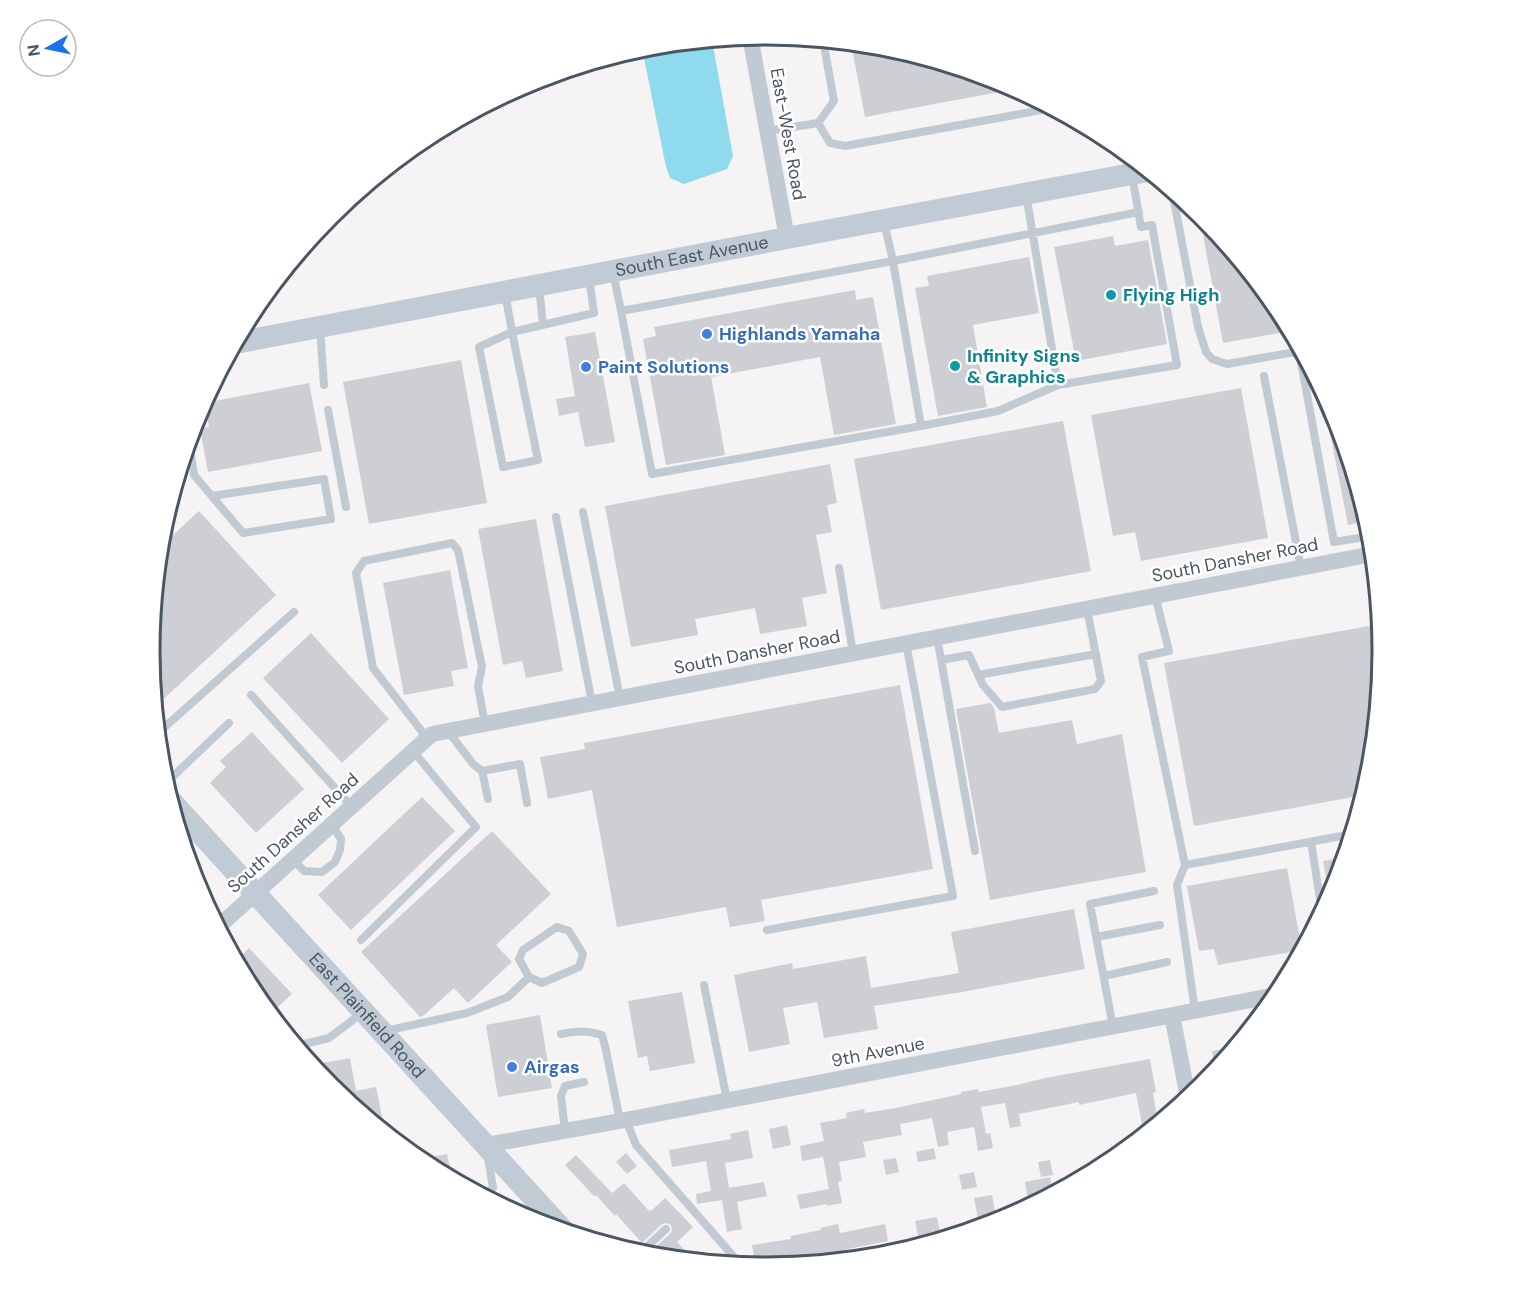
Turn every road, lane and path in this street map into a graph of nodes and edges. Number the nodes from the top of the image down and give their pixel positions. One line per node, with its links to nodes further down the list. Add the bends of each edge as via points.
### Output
1 (752, 45): 5 (street, East-West Road)
2 (824, 48): 4 (lane, via 834,101)
3 (1040, 110): 4 (lane, via 845,146 830,143)
4 (818, 123): 5 (lane)
5 (768, 131): 13 (street, East-West Road)
6 (1139, 173): 8 (main road, South East Avenue)
7 (1140, 174): 10 (lane)
8 (1026, 194): 11 (main road, South East Avenue); 12 (lane)
9 (1174, 203): 24 (lane, via 1206,352 1212,359 1227,364)
10 (1139, 212): 12 (lane); 28 (lane, via 1141,227 1152,225 1177,364)
11 (884, 221): 13 (main road, South East Avenue); 14 (lane)
12 (1032, 233): 14 (lane); 28 (lane)
13 (786, 238): 15 (main road, South East Avenue)
14 (893, 261): 19 (lane); 30 (lane)
15 (613, 272): 16 (main road, South East Avenue); 19 (lane)
16 (589, 276): 17 (main road, South East Avenue); 20 (lane, via 594,313)
17 (539, 286): 18 (main road, South East Avenue); 20 (lane)
18 (505, 292): 21 (main road, South East Avenue); 22 (lane)
19 (621, 311): 30 (lane, via 652,474)
20 (543, 325): 22 (lane)
21 (320, 327): 23 (main road, South East Avenue); 27 (lane)
22 (512, 332): 22 (lane, via 479,347 503,467 538,460)
23 (245, 341)
24 (1293, 352)
25 (1304, 371): 36 (lane, via 1334,542)
26 (1264, 376): 39 (lane)
27 (324, 385)
28 (1058, 385): 30 (lane, via 998,411)
29 (328, 410): 33 (lane)
30 (921, 426)
31 (191, 458): 32 (lane, via 194,476)
32 (212, 496): 32 (lane, via 243,533 331,519 324,479)
33 (345, 507)
34 (583, 512): 50 (lane)
35 (556, 517): 51 (lane)
36 (1361, 538)
37 (1364, 556): 39 (street, South Dansher Road)
38 (839, 568): 45 (lane)
39 (1301, 568): 40 (street, South Dansher Road)
40 (1155, 596): 41 (street, South Dansher Road); 69 (lane, via 1169,651 1142,657)
41 (1087, 609): 43 (street, South Dansher Road); 46 (lane)
42 (294, 612): 54 (lane)
43 (937, 637): 44 (street, South Dansher Road); 47 (lane)
44 (906, 643): 45 (street, South Dansher Road); 75 (lane, via 953,896)
45 (853, 653): 50 (street, South Dansher Road)
46 (1096, 654): 48 (lane); 48 (lane, via 1101,681 1095,689 1002,707)
47 (941, 660): 48 (lane, via 969,655); 67 (lane)
48 (978, 675)
49 (251, 695): 62 (lane)
50 (620, 698): 51 (street, South Dansher Road)
51 (592, 703): 53 (street, South Dansher Road)
52 (229, 723): 59 (lane)
53 (485, 724): 55 (street, South Dansher Road); 56 (lane, via 478,686 482,667 458,550 452,543 364,561 356,573 373,668)
54 (165, 727)
55 (448, 731): 56 (street, South Dansher Road); 58 (lane)
56 (427, 738): 57 (street, South Dansher Road)
57 (413, 751): 62 (street, South Dansher Road); 77 (lane, via 476,827)
58 (482, 771): 60 (lane); 61 (lane, via 520,764)
59 (174, 776)
60 (488, 799)
61 (527, 803)
62 (351, 807): 64 (street, South Dansher Road)
63 (183, 814): 71 (main road, East Plainfield Road)
64 (332, 825): 68 (street, South Dansher Road); 68 (lane, via 341,839 335,862 322,872 304,871)
65 (1343, 836): 66 (lane)
66 (1311, 842): 69 (lane); 72 (lane)
67 (975, 851)
68 (293, 859): 71 (street, South Dansher Road)
69 (1185, 865): 83 (lane, via 1178,885)
70 (1155, 891): 76 (lane, via 1090,904)
71 (255, 893): 73 (street, South Dansher Road); 84 (main road, East Plainfield Road)
72 (1320, 897)
73 (224, 922)
74 (1160, 925): 76 (lane)
75 (767, 930)
76 (1096, 936): 79 (lane)
77 (361, 940)
78 (1167, 962): 79 (lane)
79 (1104, 976): 86 (lane)
80 (529, 977): 80 (lane, via 519,959 524,950 557,927 569,931 583,954 579,967 542,983); 87 (lane, via 508,997 467,1013)
81 (704, 985): 92 (lane)
82 (1263, 998): 83 (street, 9th Avenue)
83 (1195, 1011): 85 (street, 9th Avenue)
84 (364, 1012): 87 (main road, East Plainfield Road); 89 (lane, via 329,1038)
85 (1172, 1015): 86 (street, 9th Avenue); 91 (street)
86 (1113, 1026): 92 (street, 9th Avenue)
87 (382, 1032): 95 (main road, East Plainfield Road)
88 (561, 1034): 93 (lane, via 580,1030 602,1035)
89 (304, 1044)
90 (584, 1082): 94 (lane, via 565,1086 561,1096)
91 (1186, 1088)
92 (727, 1100): 93 (street, 9th Avenue)
93 (623, 1120): 94 (street, 9th Avenue); 102 (lane, via 636,1145)
94 (565, 1131): 95 (street, 9th Avenue)
95 (486, 1145): 97 (lane); 99 (main road, East Plainfield Road)
96 (480, 1171): 97 (lane)
97 (492, 1174): 98 (lane, via 493,1188)
98 (490, 1190)
99 (552, 1218)
100 (666, 1229): 101 (lane)
101 (649, 1245)
102 (733, 1256)

